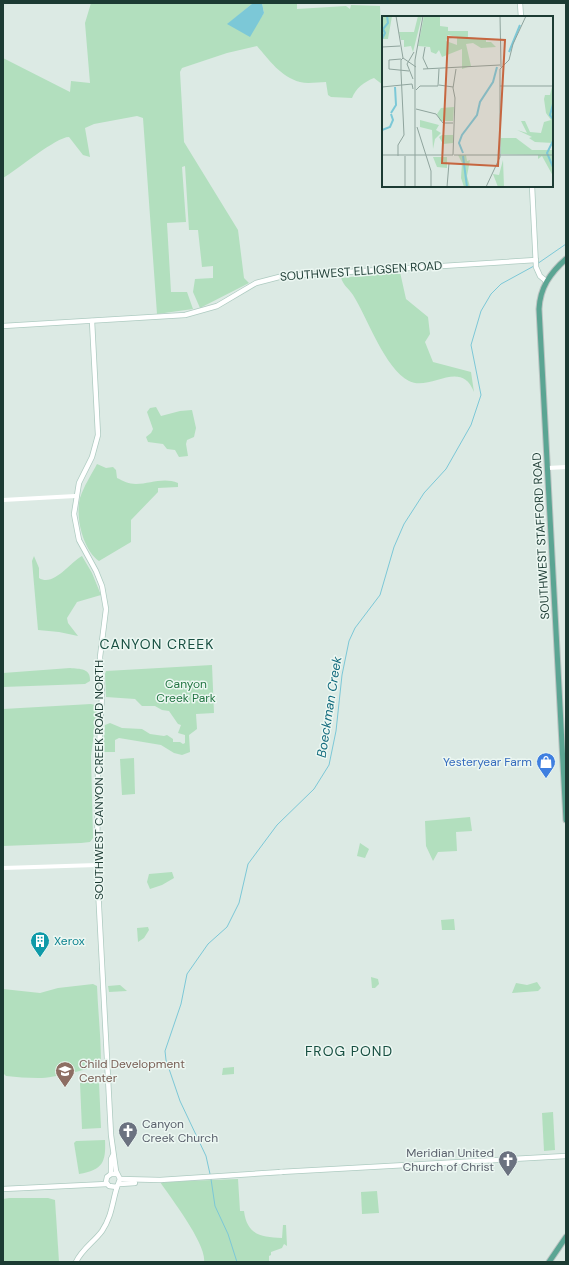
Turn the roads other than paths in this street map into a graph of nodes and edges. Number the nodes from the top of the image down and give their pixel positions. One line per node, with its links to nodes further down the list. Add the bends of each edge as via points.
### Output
1 (520, 3): 2 (main road)
2 (521, 16)
3 (532, 187): 5 (main road)
4 (566, 259): 6 (main road, SOUTHWEST STAFFORD ROAD)
5 (536, 260): 6 (main road, via 538,273); 7 (main road, SOUTHWEST ELLIGSEN ROAD, via 283,276 256,283 217,306 194,313)
6 (546, 281): 10 (main road, SOUTHWEST STAFFORD ROAD, via 539,314)
7 (92, 321): 8 (main road, SOUTHWEST ELLIGSEN ROAD); 11 (main road, SOUTHWEST CANYON CREEK ROAD NORTH, via 98,435 92,457)
8 (3, 326)
9 (566, 467): 10 (street)
10 (548, 468): 13 (main road, SOUTHWEST STAFFORD ROAD)
11 (75, 496): 12 (street); 14 (main road, SOUTHWEST CANYON CREEK ROAD NORTH, via 76,532 100,579 106,609 100,657 102,695 98,767)
12 (3, 500)
13 (566, 820)
14 (98, 864): 15 (street); 16 (main road, SOUTHWEST CANYON CREEK ROAD NORTH)
15 (3, 868)
16 (114, 1155): 18 (main road, SOUTHWEST CANYON CREEK ROAD NORTH, via 111,1159); 19 (main road, SOUTHWEST CANYON CREEK ROAD NORTH)
17 (566, 1156): 21 (main road)
18 (111, 1174): 19 (main road); 20 (main road)
19 (117, 1174): 21 (main road)
20 (106, 1182): 22 (main road); 23 (main road)
21 (119, 1183): 22 (main road); 24 (main road)
22 (112, 1188): 24 (main road)
23 (3, 1189)
24 (113, 1204): 26 (main road, via 106,1225)
25 (566, 1237): 27 (main road)
26 (76, 1262)
27 (550, 1262)

